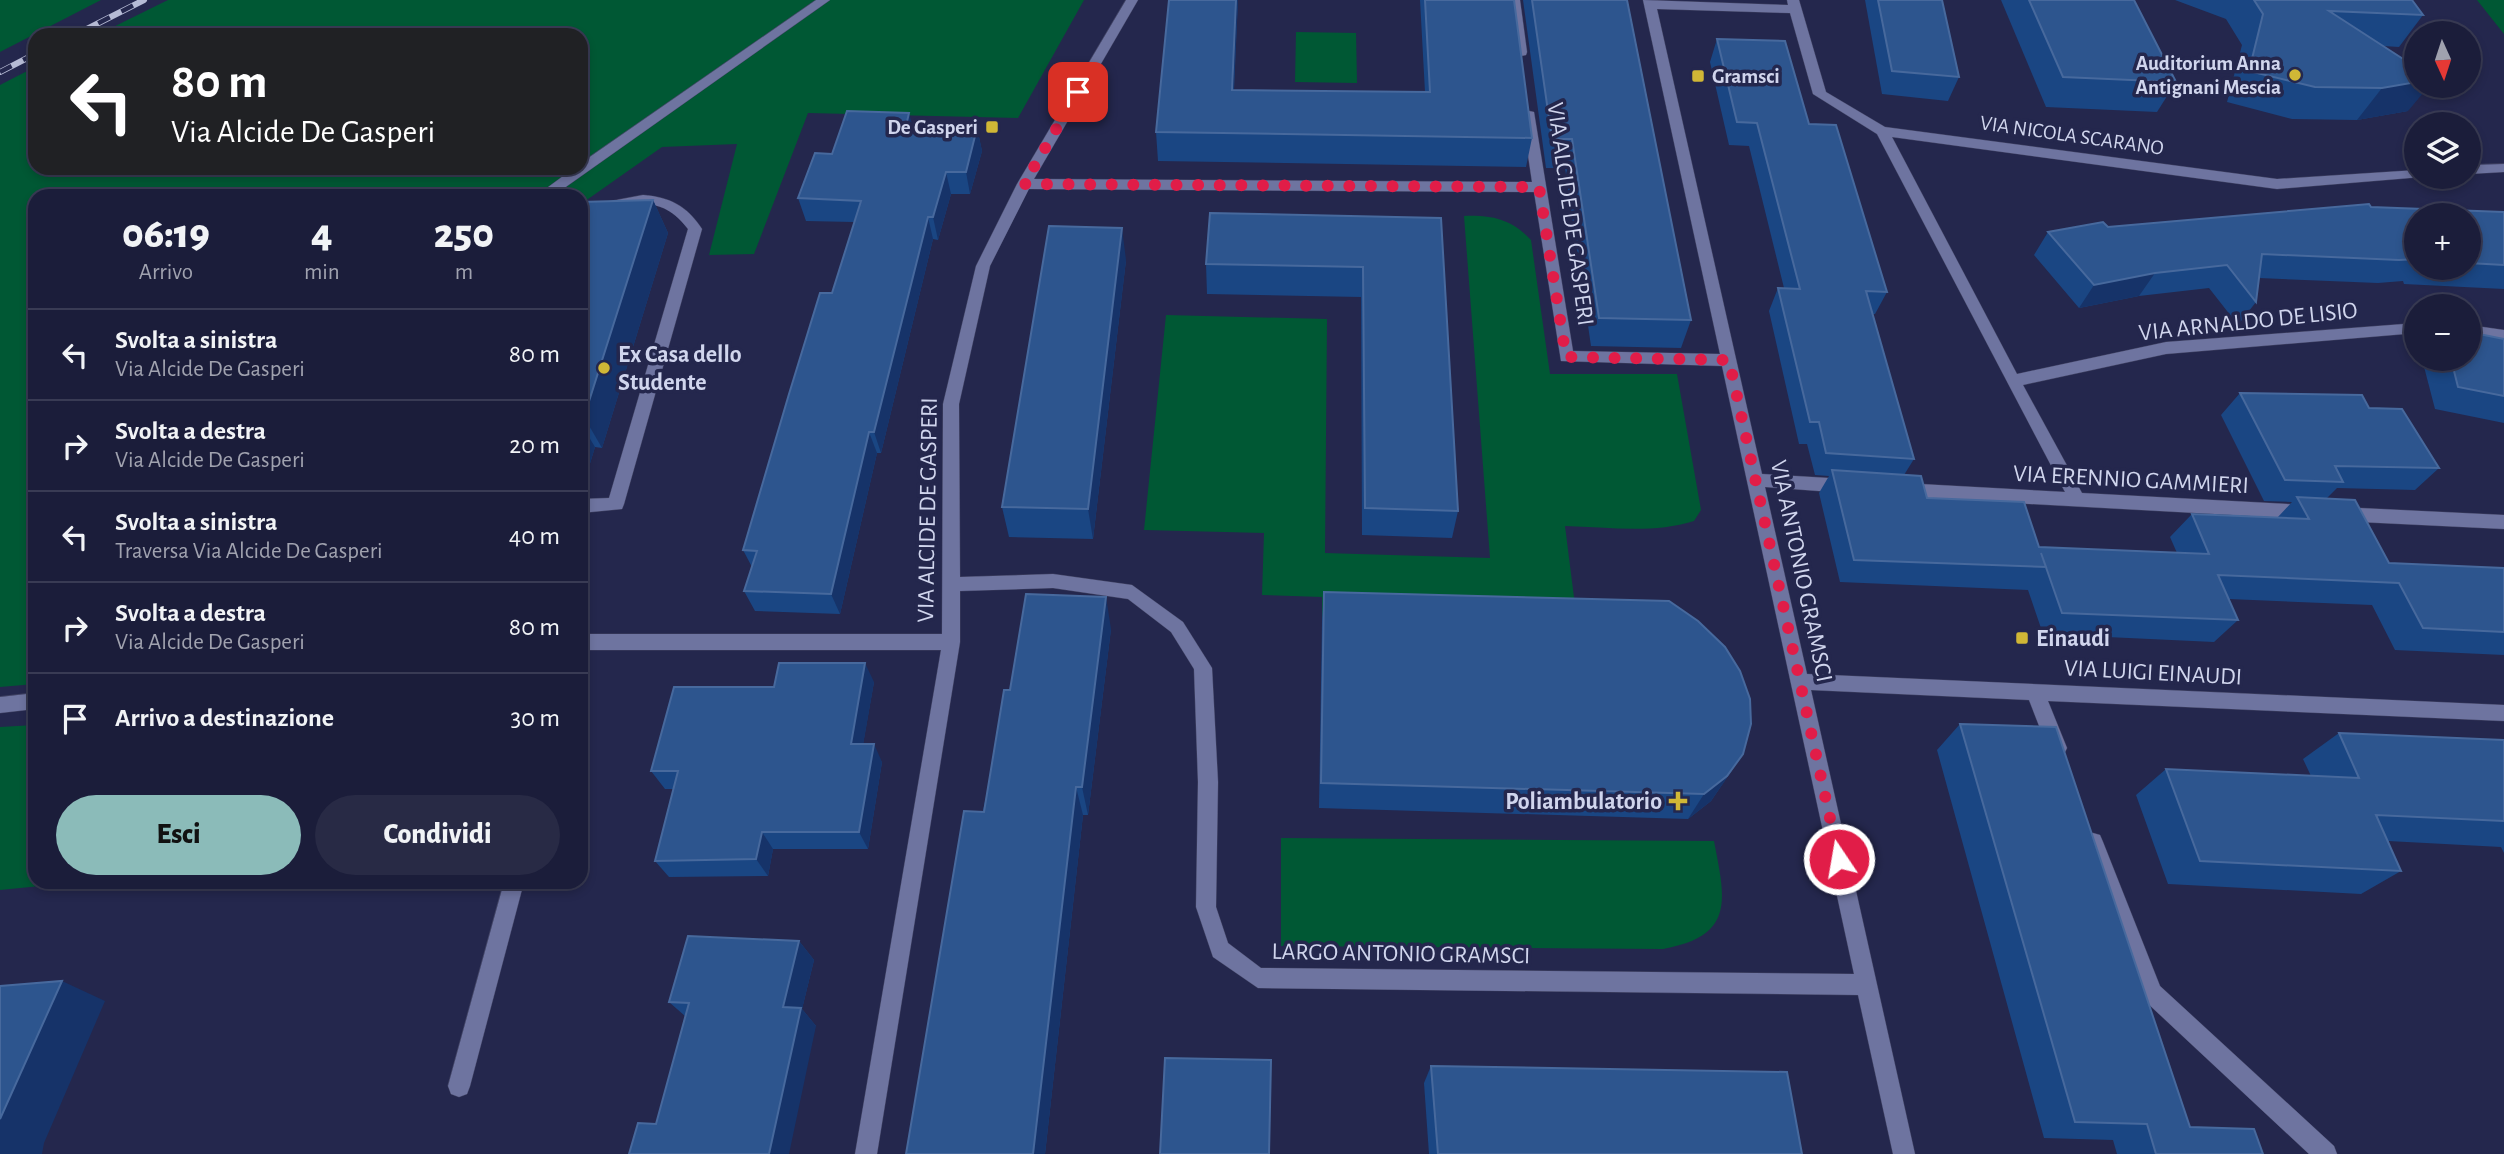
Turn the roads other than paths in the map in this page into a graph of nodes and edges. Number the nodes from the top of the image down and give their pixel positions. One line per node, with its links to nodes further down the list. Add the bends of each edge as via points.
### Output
1 (824, 0): 9 (street)
2 (1132, 0): 14 (street, VIA ALCIDE DE GASPERI)
3 (1514, 0): 6 (street)
4 (1650, 2): 5 (street); 21 (street, VIA ANTONIO GRAMSCI)
5 (1794, 4): 8 (street, VIA NICOLA SCARANO, via 1820,94)
6 (1523, 67)
7 (1526, 94): 15 (street, VIA ALCIDE DE GASPERI)
8 (1882, 131): 13 (street, VIA NICOLA SCARANO, via 2277,184); 22 (street)
9 (588, 165)
10 (2504, 168): 11 (street)
11 (2481, 169)
12 (573, 175): 16 (street)
13 (2404, 175)
14 (1024, 184): 15 (street); 29 (street, VIA ALCIDE DE GASPERI, via 983,266 951,404)
15 (1539, 187): 21 (street, VIA ALCIDE DE GASPERI, via 1566,357)
16 (553, 189)
17 (588, 214): 27 (street, via 639,200 661,201 686,214 695,229 616,504)
18 (2404, 329): 22 (street, VIA ARNALDO DE LISIO, via 2166,348)
19 (2481, 332): 20 (street)
20 (2504, 335)
21 (1729, 360): 23 (street, VIA ANTONIO GRAMSCI)
22 (2013, 382): 26 (street)
23 (1755, 480): 24 (street); 32 (street, VIA ANTONIO GRAMSCI)
24 (1863, 487)
25 (1890, 489): 26 (street, VIA ERENNIO GAMMIERI)
26 (2078, 501): 28 (street, VIA ERENNIO GAMMIERI)
27 (588, 506)
28 (2504, 522)
29 (953, 584): 31 (street, VIA ALCIDE DE GASPERI); 40 (street, LARGO ANTONIO GRAMSCI, via 1053,581 1132,592 1177,626 1203,668 1208,782 1206,907 1220,950 1258,978)
30 (588, 642): 31 (street, VIA ALCIDE DE GASPERI)
31 (951, 642): 42 (street, VIA ALCIDE DE GASPERI)
32 (1800, 682): 33 (street, VIA LUIGI EINAUDI); 40 (street, VIA ANTONIO GRAMSCI)
33 (2035, 692): 36 (street, VIA LUIGI EINAUDI); 37 (street)
34 (28, 702): 35 (street)
35 (0, 705)
36 (2504, 713)
37 (2064, 767)
38 (2084, 817): 44 (street, via 2152,993)
39 (512, 889): 41 (street)
40 (1867, 985): 43 (street, VIA ANTONIO GRAMSCI)
41 (459, 1086)
42 (866, 1154)
43 (1904, 1154)
44 (2326, 1154)

